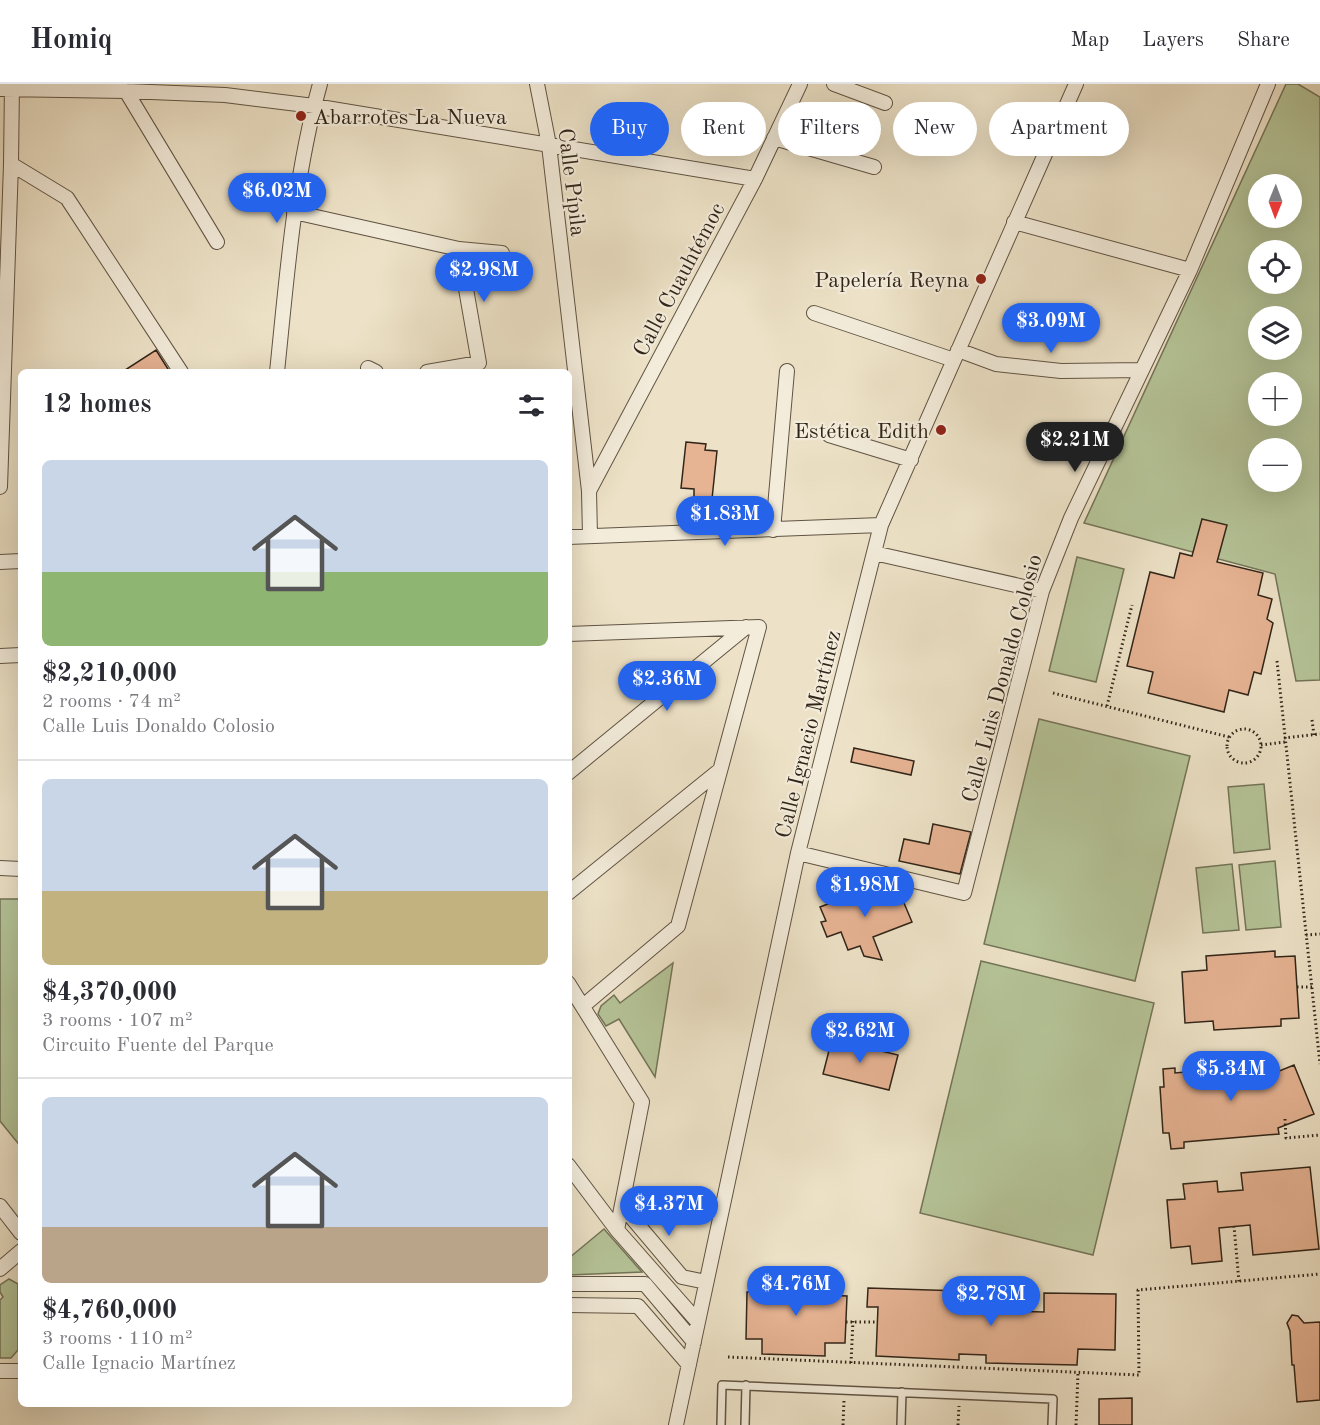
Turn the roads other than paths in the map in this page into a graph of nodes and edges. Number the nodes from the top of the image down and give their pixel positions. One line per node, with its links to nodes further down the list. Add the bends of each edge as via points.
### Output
1 (320, 84): 10 (street)
2 (537, 84): 12 (street, Calle Pípila)
3 (800, 84): 11 (street, Calle Cuauhtémoc)
4 (834, 84): 9 (street)
5 (1076, 84): 17 (street, Calle Ignacio Martínez)
6 (1268, 84): 21 (street, Calle Luis Donaldo Colosio)
7 (8, 88): 8 (street); 13 (street)
8 (126, 91): 10 (street); 18 (street)
9 (885, 103)
10 (314, 106): 12 (street); 16 (street)
11 (774, 138): 14 (street); 15 (street, Calle Cuauhtémoc)
12 (549, 145): 15 (street); 32 (street, Calle Pípila)
13 (11, 164): 24 (street, via 67,198); 31 (street)
14 (874, 167)
15 (755, 179): 32 (street, Calle Cuauhtémoc)
16 (294, 212): 19 (street); 25 (street)
17 (1014, 222): 21 (street); 23 (street, Calle Ignacio Martínez)
18 (216, 242)
19 (459, 249): 20 (street); 26 (street, via 479,363)
20 (502, 253)
21 (1190, 270): 27 (street, Calle Luis Donaldo Colosio)
22 (814, 313): 23 (street)
23 (956, 355): 27 (street, via 1061,371); 30 (street, Calle Ignacio Martínez)
24 (178, 369)
25 (277, 369)
26 (444, 369)
27 (1142, 370): 40 (street, Calle Luis Donaldo Colosio, via 1071,518)
28 (787, 371): 34 (street)
29 (829, 435): 30 (street)
30 (911, 460): 33 (street, Calle Ignacio Martínez)
31 (0, 487)
32 (589, 491): 35 (street, Calle Pípila)
33 (881, 525): 34 (street); 37 (street, Calle Ignacio Martínez)
34 (773, 530): 35 (street)
35 (590, 536): 36 (street)
36 (572, 537)
37 (874, 554): 40 (street); 49 (street, Calle Ignacio Martínez)
38 (18, 561): 39 (street)
39 (0, 562)
40 (1042, 591): 49 (street, Calle Luis Donaldo Colosio, via 964,893)
41 (746, 627): 43 (street); 47 (street); 48 (street, via 759,627)
42 (572, 634): 43 (street)
43 (584, 634): 44 (street)
44 (572, 644)
45 (18, 655): 46 (street)
46 (0, 656)
47 (572, 770)
48 (721, 770): 52 (street); 54 (street, via 678,926)
49 (798, 853): 62 (street, Calle Ignacio Martínez)
50 (0, 868): 51 (street)
51 (18, 869)
52 (572, 891)
53 (572, 989): 54 (street)
54 (583, 1006): 57 (street, via 642,1102)
55 (572, 1170): 59 (street)
56 (0, 1206): 58 (street)
57 (622, 1206): 59 (street); 62 (street, via 682,1277)
58 (18, 1229)
59 (616, 1230): 65 (street)
60 (18, 1254): 61 (street)
61 (0, 1269)
62 (706, 1282): 65 (street, Calle Ignacio Martínez)
63 (572, 1284): 66 (street, via 645,1284)
64 (572, 1307): 67 (street, via 638,1306)
65 (698, 1322): 66 (street, Calle Ignacio Martínez)
66 (694, 1342): 67 (street, Calle Ignacio Martínez)
67 (689, 1365): 72 (street, Calle Ignacio Martínez)
68 (0, 1371): 69 (street)
69 (18, 1371)
70 (746, 1385): 71 (lane); 73 (lane, via 722,1385); 74 (lane)
71 (902, 1392): 75 (lane); 76 (lane, via 1053,1399)
72 (676, 1425)
73 (721, 1425)
74 (745, 1425)
75 (901, 1425)
76 (1052, 1425)

